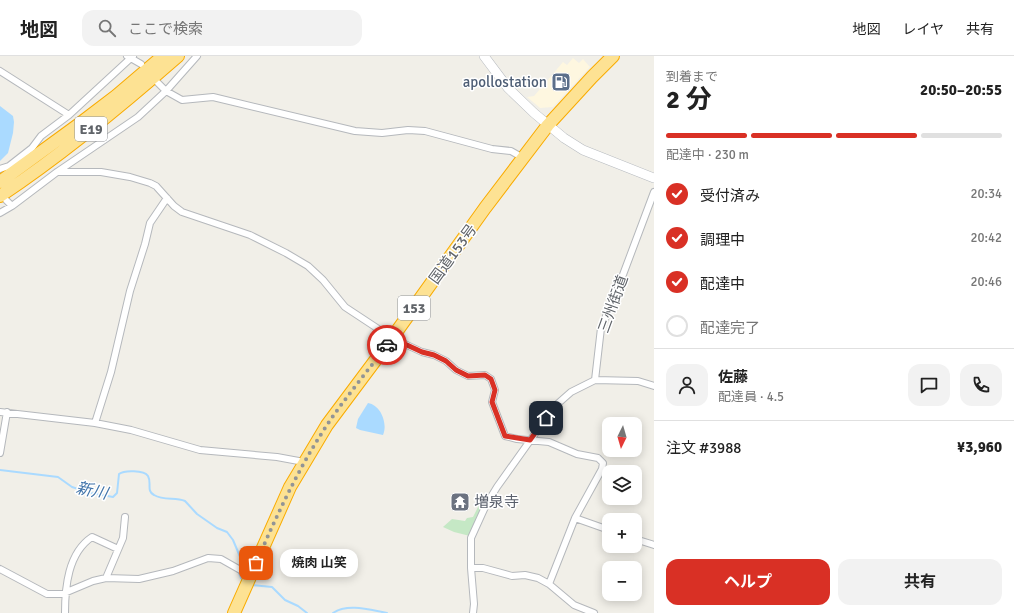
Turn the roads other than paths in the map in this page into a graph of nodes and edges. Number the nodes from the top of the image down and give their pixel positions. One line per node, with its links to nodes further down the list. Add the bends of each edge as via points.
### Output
1 (163, 56): 17 (highway, E19, via 116,96)
2 (178, 56): 19 (highway, E19, via 133,96)
3 (197, 56): 10 (street)
4 (484, 56): 12 (street, via 508,88)
5 (613, 56): 12 (highway, 国道153号 / 153)
6 (130, 57): 7 (street); 11 (street)
7 (141, 64)
8 (0, 71): 11 (street)
9 (158, 83): 10 (street)
10 (166, 90): 13 (street, via 182,100 212,97 355,131 425,131 492,149 511,151); 15 (street, via 138,117)
11 (69, 115): 14 (street, via 41,136 32,148 9,166)
12 (548, 125): 16 (street, via 583,150); 23 (highway, 国道153号 / 153)
13 (518, 155)
14 (0, 169)
15 (57, 172): 20 (street, via 101,172 130,177 150,182); 21 (street)
16 (654, 178)
17 (0, 182)
18 (654, 192): 24 (street, 三州街道, via 601,328)
19 (3, 198): 21 (street)
20 (167, 198): 23 (street, via 182,212 250,235 308,266 345,307); 28 (street, via 150,223)
21 (12, 206): 22 (street)
22 (0, 213)
23 (392, 338): 29 (street, via 446,361 468,376 485,375 491,379 495,390 492,402 505,436); 31 (highway, 国道153号 / 153, via 331,419)
24 (595, 380): 25 (street, via 638,381); 29 (street, via 571,392 554,407)
25 (654, 386)
26 (0, 412): 27 (street)
27 (7, 412): 28 (street); 30 (street)
28 (95, 424): 31 (street, via 131,430 200,450)
29 (530, 440): 33 (street, via 549,442 577,454 598,458 603,463); 38 (street, via 497,487 477,525 472,538)
30 (0, 453)
31 (304, 462): 41 (highway, 国道153号 / 153, via 284,500)
32 (125, 517): 37 (street, via 123,538)
33 (574, 518): 34 (street); 42 (street)
34 (602, 528)
35 (642, 541): 36 (street)
36 (654, 545)
37 (118, 549): 40 (street); 43 (street, via 92,537 88,540 72,565)
38 (471, 568): 42 (street, via 483,568 512,576 526,575); 46 (street)
39 (0, 569): 43 (street, via 47,594)
40 (106, 578): 41 (street, via 139,579 173,571 208,558 221,559); 43 (street)
41 (249, 581): 45 (highway, 国道153号 / 153)
42 (549, 584): 47 (street, via 574,605)
43 (65, 593): 44 (street)
44 (65, 613)
45 (234, 613)
46 (473, 613)
47 (594, 613)

